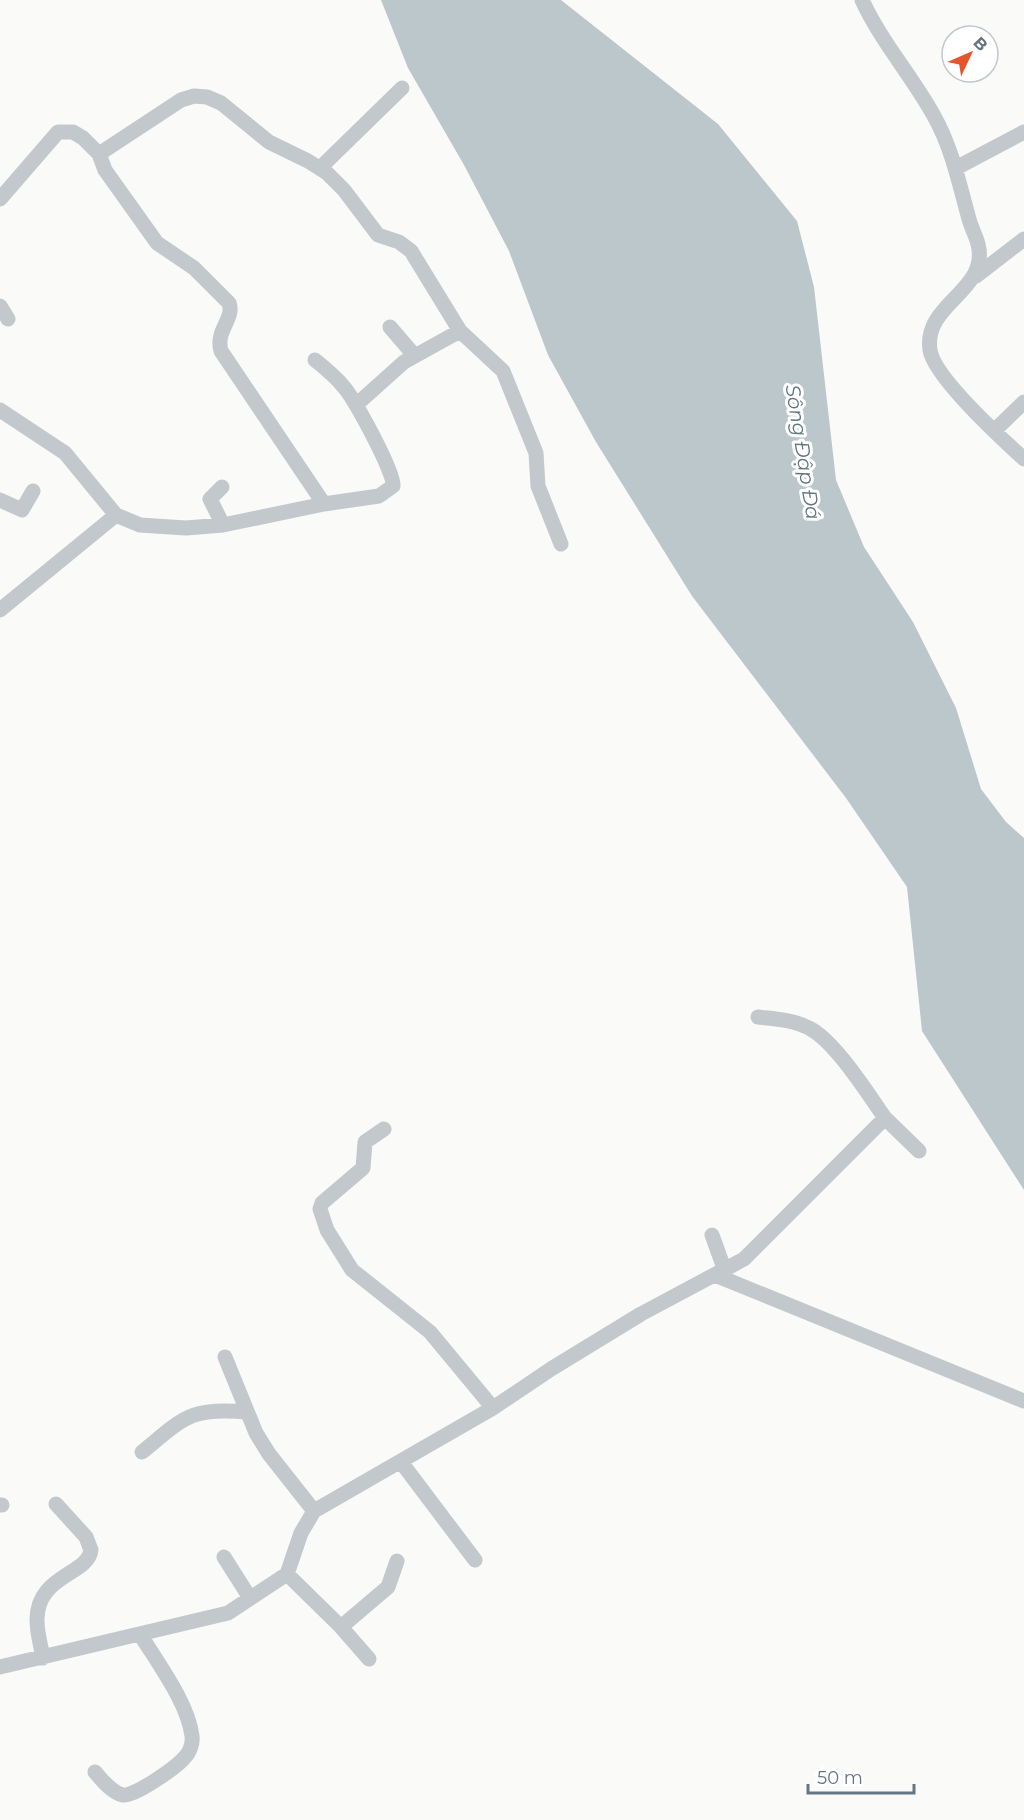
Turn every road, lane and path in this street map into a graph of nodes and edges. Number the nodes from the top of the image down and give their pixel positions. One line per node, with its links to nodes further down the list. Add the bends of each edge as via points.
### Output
1 (862, 0): 6 (street, via 887,48 934,115)
2 (402, 88): 5 (street)
3 (1024, 132): 6 (street)
4 (99, 154): 5 (street, via 181,100 199,95 221,103 261,137); 7 (street, via 73,132 58,132); 22 (street, via 105,170 157,243 194,268 229,303 231,309 219,336 221,351)
5 (320, 168): 11 (street, via 344,190 378,235 411,251)
6 (956, 168): 9 (street, via 979,245)
7 (0, 199)
8 (1024, 240): 9 (street)
9 (976, 276): 17 (street, via 938,316 930,336 930,351 951,384)
10 (390, 327): 12 (street)
11 (460, 331): 12 (street); 25 (street, via 498,365 510,385 536,453 538,486)
12 (414, 355): 15 (street)
13 (315, 360): 15 (street, via 343,386)
14 (1024, 402): 17 (street)
15 (356, 405): 22 (street, via 387,465 393,486 379,496)
16 (0, 410): 23 (street, via 65,453)
17 (994, 430): 18 (street)
18 (1024, 459)
19 (222, 487): 24 (street, via 210,499)
20 (33, 491): 21 (street, via 22,510)
21 (0, 500)
22 (324, 504): 24 (street)
23 (116, 515): 24 (street, via 151,526); 26 (street)
24 (223, 525)
25 (561, 544)
26 (0, 610)
27 (758, 1017): 28 (street, via 801,1024 817,1032)
28 (885, 1118): 30 (street); 32 (street, via 760,1245)
29 (384, 1129): 35 (street, via 365,1142 363,1168 322,1203 320,1209 327,1230 352,1270 430,1332)
30 (919, 1150)
31 (712, 1235): 32 (street)
32 (720, 1273): 34 (street); 35 (street, via 641,1314)
33 (225, 1357): 36 (street)
34 (1024, 1401)
35 (493, 1408): 38 (street)
36 (247, 1412): 37 (street, via 215,1409 190,1415); 40 (street, via 269,1454)
37 (142, 1452)
38 (401, 1462): 40 (street); 42 (street)
39 (56, 1504): 48 (street, via 86,1537 91,1550 88,1560 56,1581 40,1602 36,1618)
40 (314, 1511): 44 (street, via 301,1533)
41 (224, 1557): 45 (street)
42 (475, 1560)
43 (397, 1561): 46 (street, via 388,1587)
44 (287, 1574): 45 (street); 46 (street)
45 (250, 1598): 47 (street, via 218,1617)
46 (341, 1628): 49 (street)
47 (140, 1634): 48 (street); 51 (street, via 185,1713 193,1739 191,1747 176,1765 127,1796 114,1791)
48 (43, 1658): 50 (street)
49 (369, 1659)
50 (0, 1667)
51 (95, 1772)

